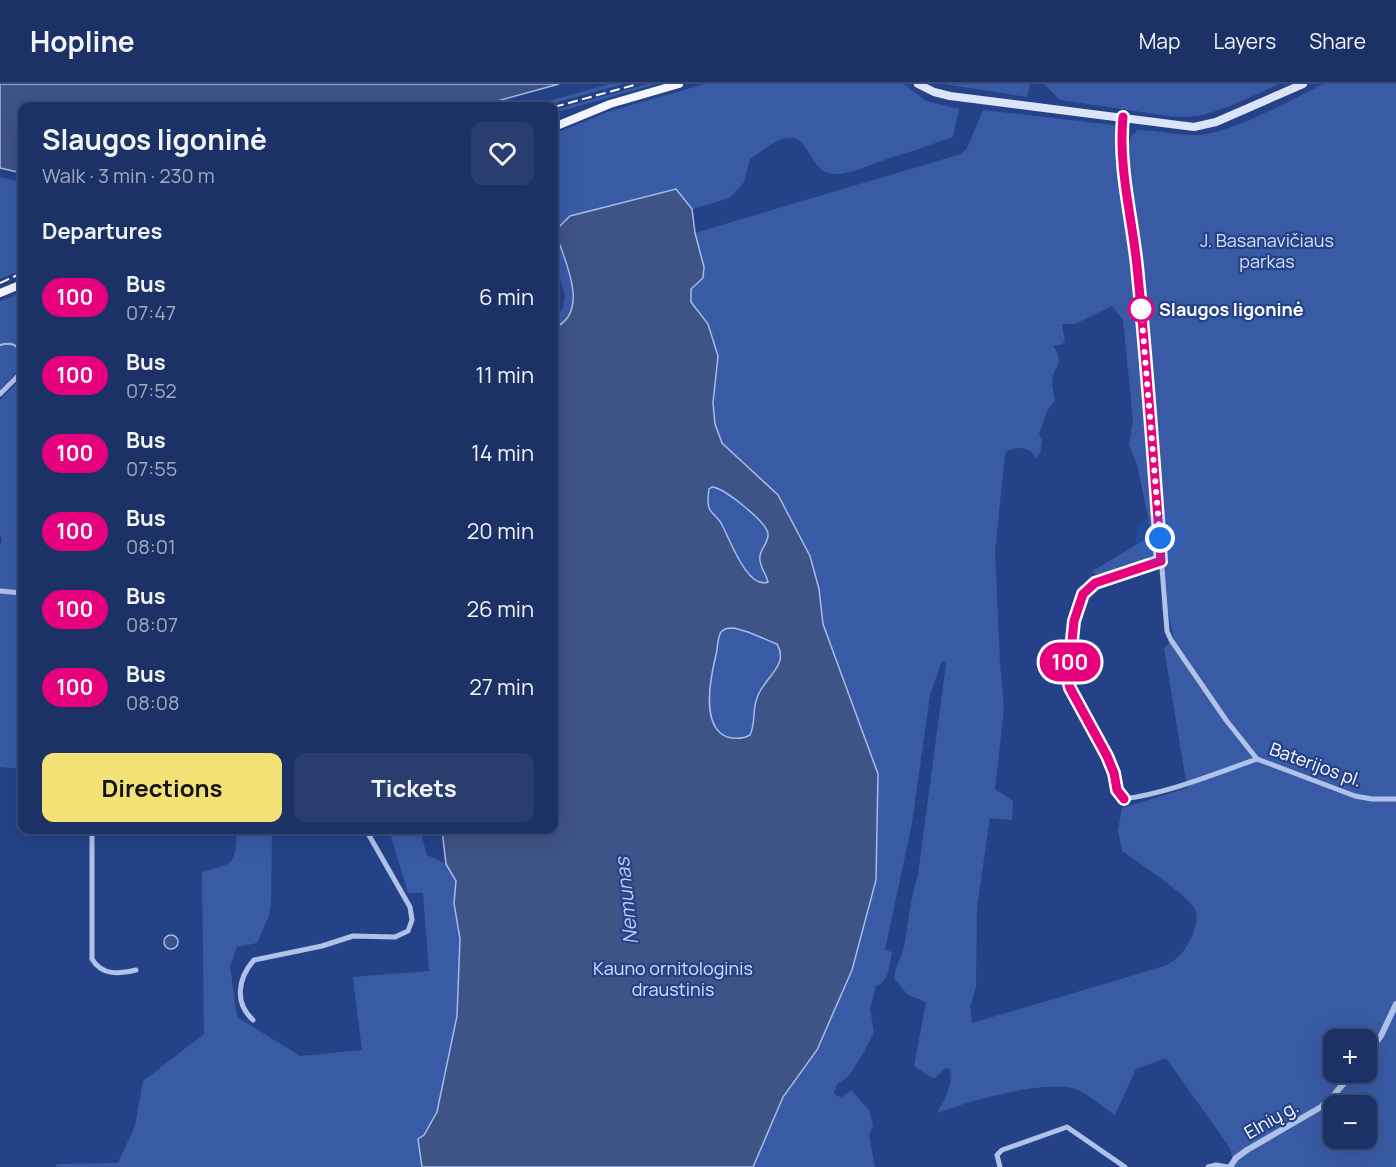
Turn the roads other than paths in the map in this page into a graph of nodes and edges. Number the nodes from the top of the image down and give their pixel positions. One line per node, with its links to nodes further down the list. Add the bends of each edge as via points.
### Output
1 (679, 84): 5 (main road, via 609,104)
2 (918, 84): 4 (main road, via 950,96)
3 (1303, 84): 4 (main road, via 1205,125 1181,126)
4 (1123, 117): 10 (street, via 1122,154 1141,304)
5 (558, 124)
6 (18, 286): 7 (main road)
7 (0, 293)
8 (18, 376): 9 (street)
9 (0, 394)
10 (1161, 561): 13 (street, via 1171,640); 13 (street, Baterijos pl., via 1095,583 1083,594 1074,621 1070,688 1107,756 1117,790 1124,799 1140,797)
11 (0, 591): 12 (street)
12 (18, 593)
13 (1257, 759): 14 (street, Baterijos pl., via 1355,796)
14 (1396, 799)
15 (92, 834): 17 (street, via 92,959 104,972)
16 (368, 834): 19 (street, via 410,907 412,920 408,931 395,937 353,936 254,960 241,979 240,989 246,1013)
17 (136, 970)
18 (1396, 1004): 20 (street)
19 (253, 1020)
20 (1377, 1040)
21 (1344, 1083): 25 (street, Elnių g., via 1321,1107 1247,1150)
22 (1000, 1167): 23 (street, via 997,1155 1002,1149 1067,1127)
23 (1125, 1167)
24 (1208, 1167): 25 (street, Elnių g.)
25 (1229, 1167)

